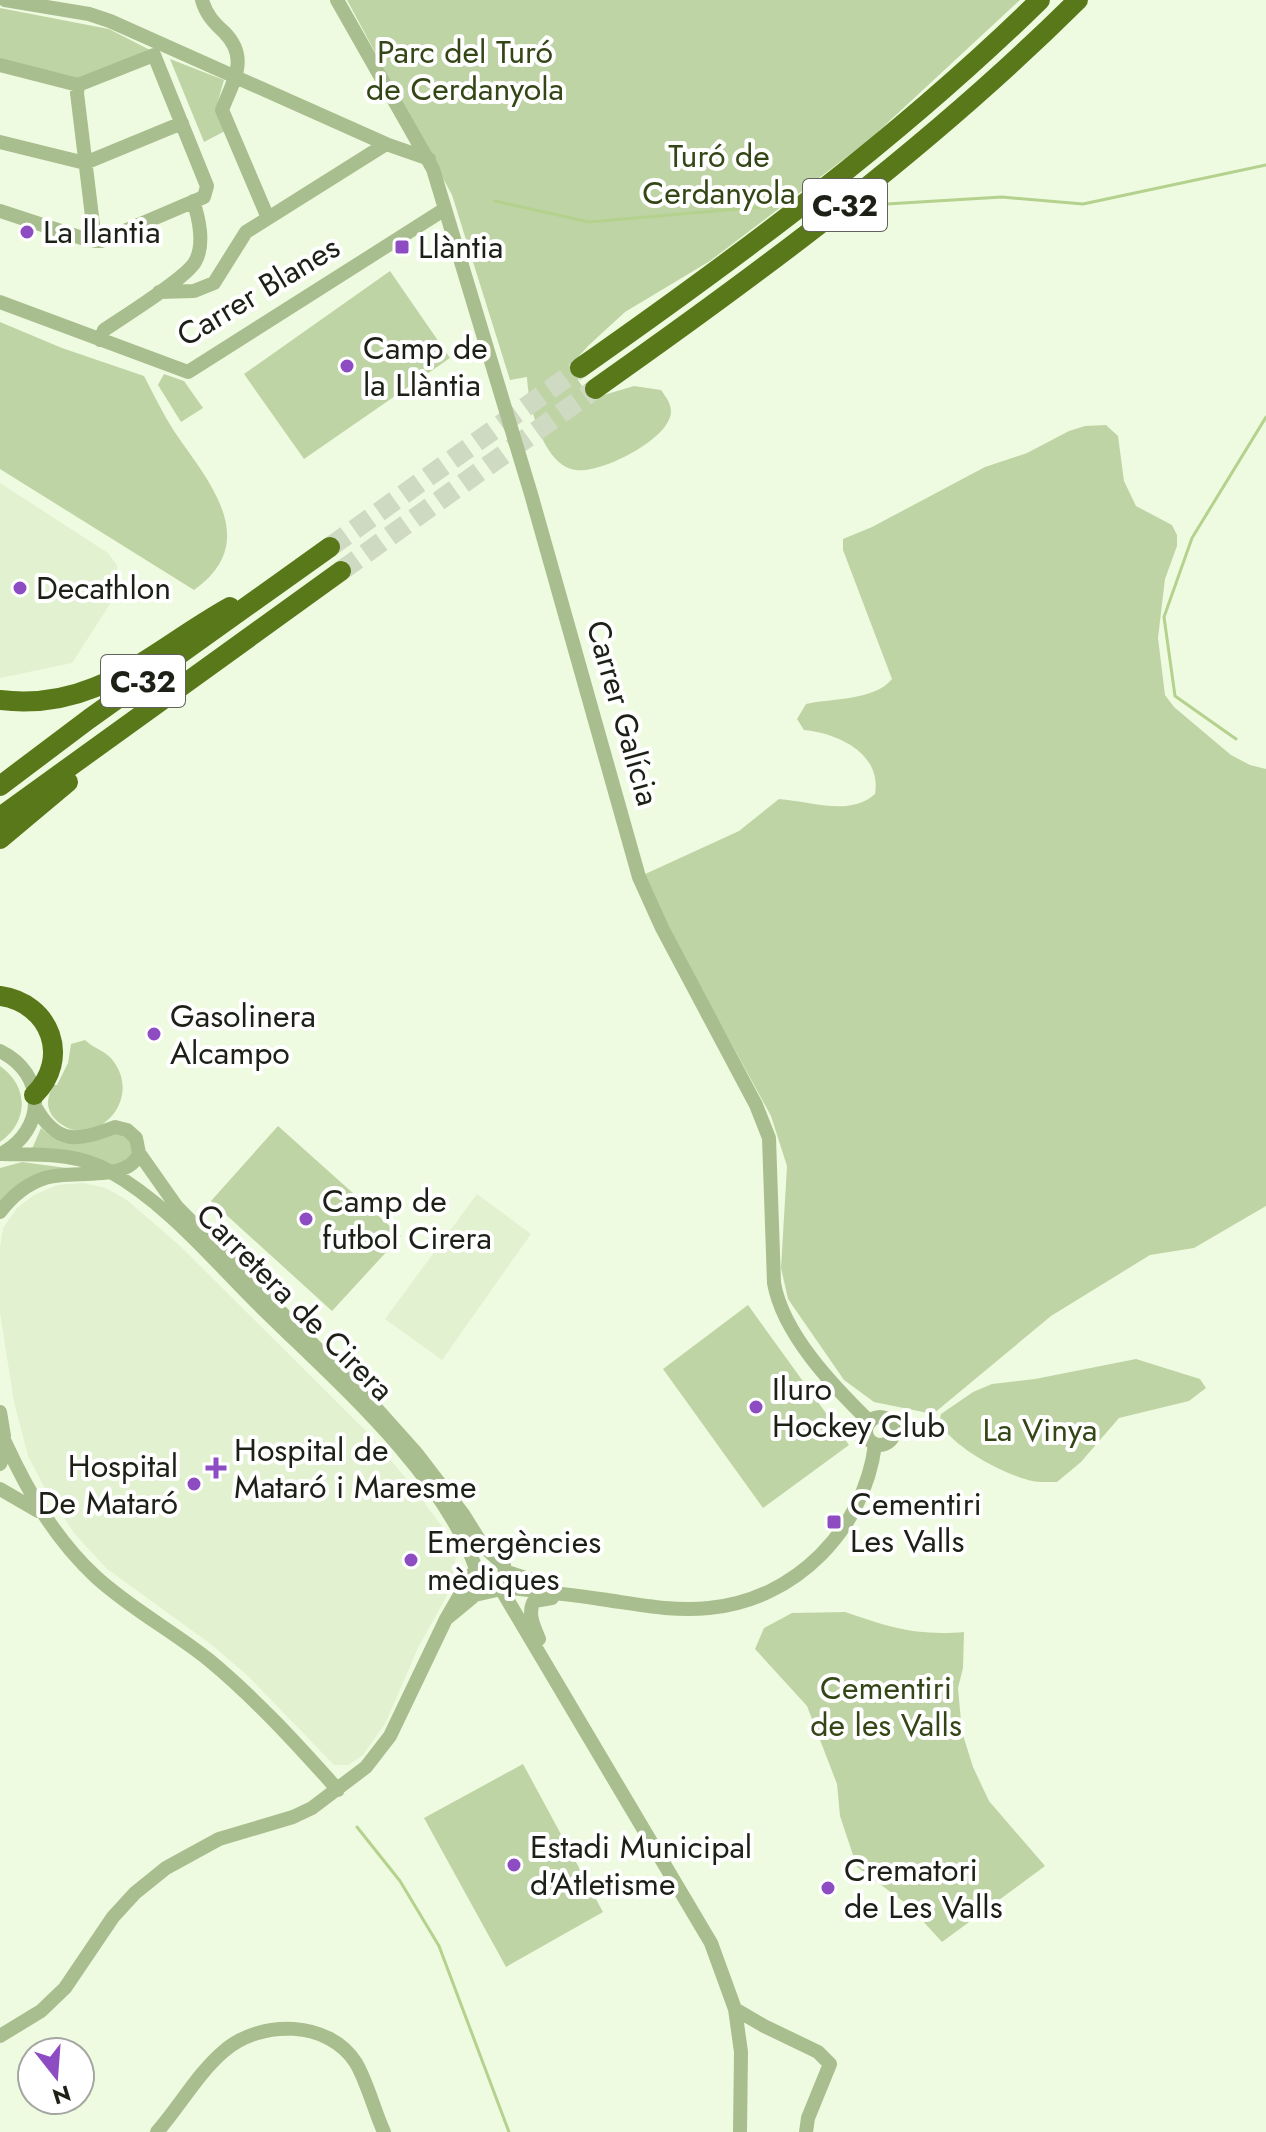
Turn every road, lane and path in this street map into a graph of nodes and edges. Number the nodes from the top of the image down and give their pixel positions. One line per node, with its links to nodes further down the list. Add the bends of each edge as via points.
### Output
1 (5, 0): 6 (street, via 89,14)
2 (202, 0): 8 (street, via 206,14 238,52)
3 (337, 0): 13 (street, Carrer Galícia)
4 (1040, 0): 23 (highway, C-32, via 868,154 716,273)
5 (1078, 0): 24 (highway, C-32, via 881,176 730,294)
6 (157, 50): 8 (street); 9 (street); 10 (street)
7 (0, 65): 9 (street)
8 (235, 77): 12 (street); 18 (street, via 222,110)
9 (78, 85): 14 (street)
10 (182, 123): 14 (street); 15 (street, via 207,186)
11 (0, 142): 14 (street)
12 (386, 144): 13 (street); 18 (street)
13 (429, 159): 16 (street, Carrer Galícia)
14 (85, 163): 19 (street)
15 (198, 199): 19 (street); 20 (street, via 200,250 189,269)
16 (445, 209): 22 (street, Carrer Blanes, via 188,372); 41 (street, Carrer Galícia, via 639,877 769,1138 778,1304 815,1361)
17 (0, 211): 19 (street)
18 (268, 218): 20 (street, via 239,240 214,283 194,291)
19 (95, 241)
20 (159, 292): 22 (street, via 104,330)
21 (0, 302): 22 (street, Carrer Blanes)
22 (100, 340)
23 (580, 368)
24 (595, 389)
25 (330, 547): 27 (highway, C-32)
26 (341, 571): 28 (highway, C-32)
27 (287, 579): 29 (highway, via 189,629 97,688 50,701); 30 (highway, C-32)
28 (265, 626): 31 (highway, C-32); 32 (highway, via 224,665 83,769)
29 (0, 700)
30 (0, 786)
31 (0, 817)
32 (0, 839)
33 (0, 996): 35 (highway, via 31,1007 50,1033 51,1064)
34 (3, 1051): 35 (street, via 26,1072)
35 (35, 1101): 36 (street, Carretera de Cirera, via 43,1122 66,1137 94,1137 115,1127 136,1138); 37 (street, via 25,1135)
36 (139, 1153): 38 (street, via 132,1165); 47 (street, Carretera de Cirera, via 184,1215 394,1427)
37 (1, 1154): 38 (street, Carretera de Cirera, via 71,1157)
38 (111, 1172): 39 (street, via 46,1177 20,1191); 48 (street, Carretera de Cirera, via 168,1213 388,1436 454,1520)
39 (0, 1212)
40 (0, 1412): 42 (street)
41 (870, 1422): 43 (street, via 866,1433); 43 (street, via 884,1417 894,1429 889,1443)
42 (3, 1436): 44 (street); 46 (street)
43 (875, 1445): 51 (street, via 865,1490 845,1528 791,1579 759,1595 708,1609)
44 (0, 1464)
45 (0, 1489): 46 (street)
46 (42, 1513): 54 (street, via 96,1577 211,1662)
47 (493, 1559): 48 (street, via 481,1561); 49 (street)
48 (474, 1570): 50 (street, via 475,1585); 52 (street)
49 (507, 1572): 50 (street, via 506,1581); 51 (street)
50 (496, 1589): 51 (street); 52 (street, via 468,1600); 53 (street)
51 (577, 1596): 53 (street, via 540,1599 531,1607)
52 (446, 1619): 54 (street, via 390,1736 366,1767)
53 (553, 1676): 55 (street, via 711,1943)
54 (338, 1790): 56 (street, via 293,1817 219,1839 166,1868 113,1917 54,2000)
55 (735, 2009): 59 (street, via 741,2052); 60 (street, via 818,2052 830,2064)
56 (0, 2036)
57 (157, 2132): 58 (street, via 226,2049 252,2035 294,2029 323,2034 346,2051)
58 (384, 2132)
59 (740, 2132)
60 (806, 2132)

